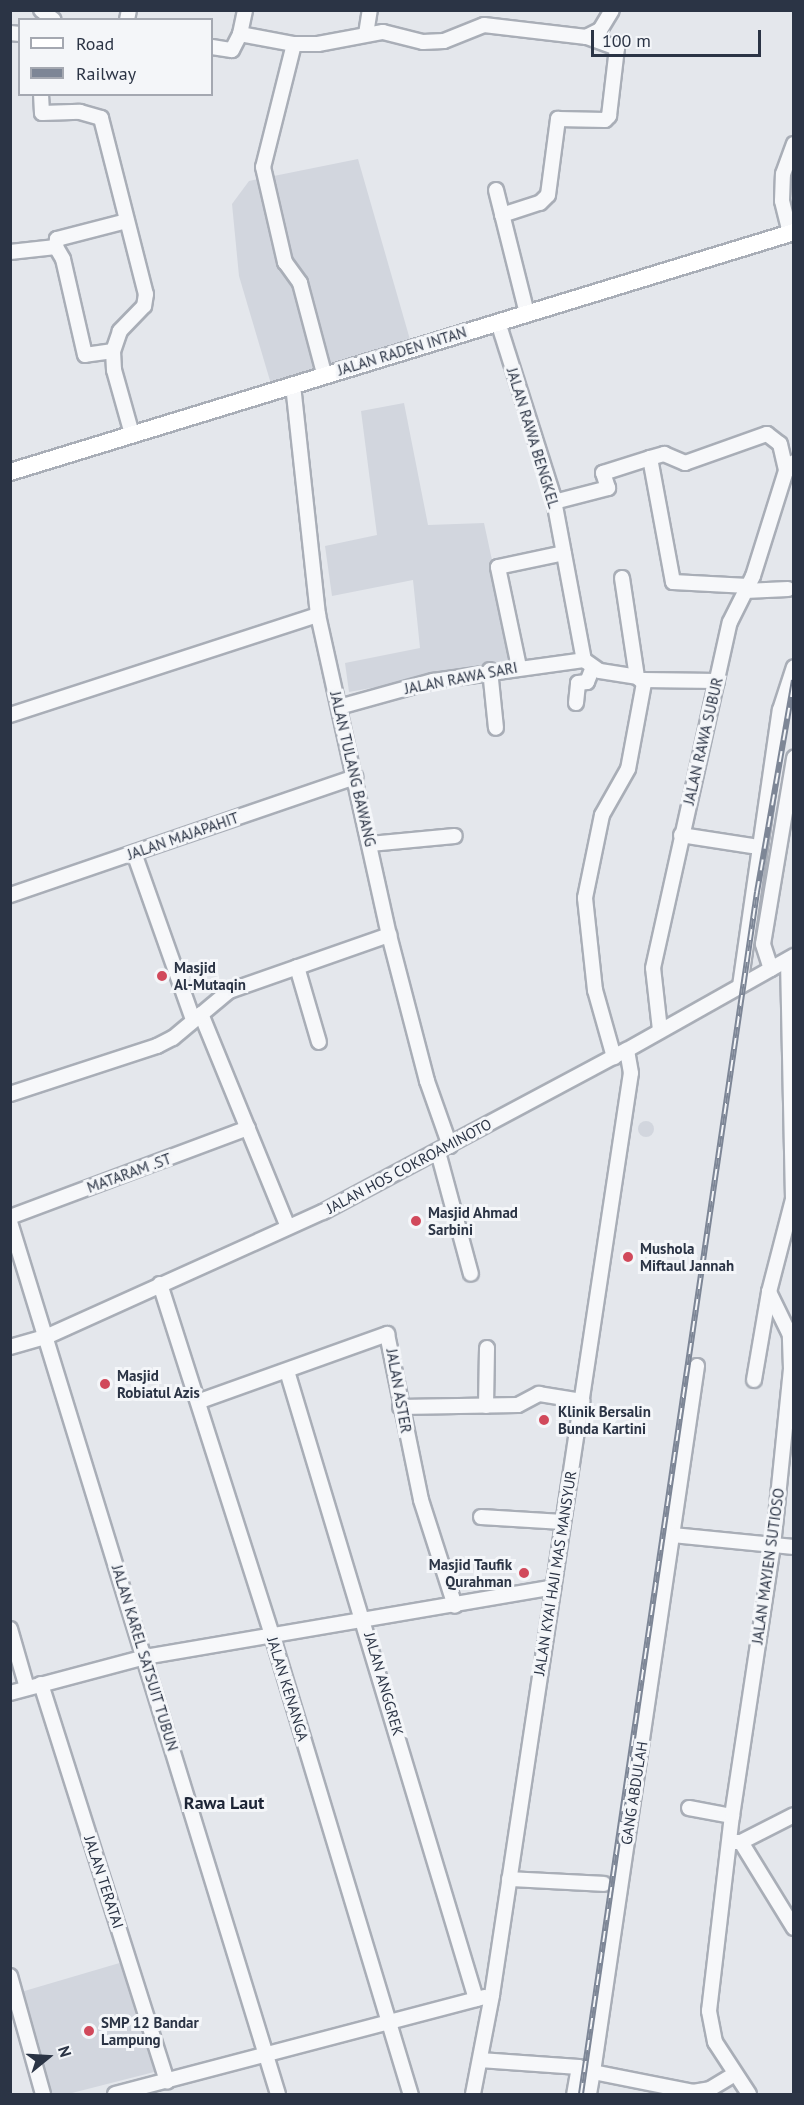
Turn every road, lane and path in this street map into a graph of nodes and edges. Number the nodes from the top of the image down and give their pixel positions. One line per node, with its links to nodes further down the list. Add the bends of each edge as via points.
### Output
1 (245, 10): 4 (street)
2 (370, 10): 5 (street)
3 (612, 10): 6 (street, via 600,30)
4 (240, 34): 7 (street); 8 (street, via 232,50)
5 (366, 34): 6 (street, via 390,33 423,42 444,41 484,25); 7 (street, via 318,44)
6 (586, 38): 12 (street, via 617,48 609,116 605,120 558,119 548,195 540,203)
7 (294, 44): 20 (street, via 263,167 285,261 300,283)
8 (213, 47)
9 (41, 96): 13 (street, via 42,113 80,112 101,118)
10 (794, 144): 14 (street, via 783,174 782,201)
11 (496, 190): 12 (street)
12 (502, 214): 17 (street)
13 (127, 221): 15 (street, via 57,239); 19 (street, via 146,300 120,331)
14 (792, 232): 17 (main road, JALAN RADEN INTAN)
15 (56, 247): 16 (street); 19 (street, via 63,259 85,355)
16 (10, 252)
17 (527, 313): 18 (main road, JALAN RADEN INTAN)
18 (498, 322): 20 (main road, JALAN RADEN INTAN); 26 (street, JALAN RAWA BENGKEL)
19 (113, 351): 22 (street, via 114,370)
20 (324, 373): 21 (main road, JALAN RADEN INTAN)
21 (293, 385): 22 (main road, JALAN RADEN INTAN); 31 (street, JALAN TULANG BAWANG)
22 (132, 434): 25 (main road, JALAN RADEN INTAN)
23 (650, 458): 24 (street, via 664,454 685,463 770,434 780,444); 26 (street, via 603,473 608,488); 29 (street, via 673,582)
24 (790, 466): 29 (street, JALAN RAWA SUBUR)
25 (11, 470)
26 (554, 502): 27 (street, JALAN RAWA BENGKEL)
27 (564, 553): 32 (street, JALAN RAWA BENGKEL); 33 (street, via 498,567)
28 (622, 578): 36 (street)
29 (746, 589): 30 (street); 37 (street, JALAN RAWA SUBUR, via 730,622)
30 (788, 589)
31 (318, 615): 39 (street, JALAN TULANG BAWANG); 40 (street)
32 (588, 664): 33 (street, JALAN RAWA SARI); 36 (street, JALAN RAWA SARI); 38 (street, via 587,682 578,683)
33 (519, 667): 35 (street, JALAN RAWA SARI)
34 (794, 667): 55 (street, via 778,722)
35 (490, 670): 39 (street, JALAN RAWA SARI); 41 (street)
36 (640, 679): 37 (street, JALAN RAWA SARI); 60 (street, via 628,769 603,816 585,898 595,990)
37 (717, 681): 45 (street, JALAN RAWA SUBUR)
38 (576, 703)
39 (339, 707): 43 (street, JALAN TULANG BAWANG)
40 (10, 715)
41 (496, 728)
42 (794, 758): 44 (street)
43 (356, 777): 47 (street, JALAN TULANG BAWANG); 49 (street, JALAN MAJAPAHIT)
44 (789, 811): 54 (street, via 763,944)
45 (681, 835): 48 (street); 57 (street, JALAN RAWA SUBUR, via 653,968)
46 (455, 836): 47 (street)
47 (370, 844): 51 (street, JALAN TULANG BAWANG)
48 (752, 846)
49 (134, 853): 50 (street, JALAN MAJAPAHIT); 56 (street)
50 (10, 895)
51 (389, 935): 53 (street); 64 (street, JALAN TULANG BAWANG)
52 (791, 958): 54 (street, JALAN HOS COKROAMINOTO); 61 (street)
53 (297, 967): 56 (street, via 229,991); 58 (street)
54 (771, 969): 55 (street, JALAN HOS COKROAMINOTO)
55 (740, 986): 57 (street, JALAN HOS COKROAMINOTO)
56 (197, 1017): 62 (street, via 157,1046); 63 (street)
57 (660, 1030): 59 (street, JALAN HOS COKROAMINOTO)
58 (319, 1042)
59 (627, 1050): 60 (street, JALAN HOS COKROAMINOTO); 79 (street, JALAN KYAI HAJI MAS MANSYUR, via 631,1073)
60 (614, 1057): 64 (street, JALAN HOS COKROAMINOTO)
61 (791, 1063): 65 (street)
62 (10, 1094)
63 (248, 1128): 66 (street, MATARAM .ST); 68 (street)
64 (444, 1149): 68 (street, JALAN HOS COKROAMINOTO); 69 (street, JALAN TULANG BAWANG)
65 (793, 1199): 71 (street)
66 (10, 1217)
67 (10, 1222): 72 (street, JALAN KAREL SATSUIT TUBUN)
68 (288, 1227): 70 (street, JALAN HOS COKROAMINOTO)
69 (471, 1274)
70 (160, 1284): 72 (street, JALAN HOS COKROAMINOTO); 78 (street, JALAN KENANGA)
71 (770, 1292): 77 (street); 85 (street, JALAN MAYJEN SUTIOSO, via 790,1335 792,1352)
72 (48, 1336): 73 (street, JALAN HOS COKROAMINOTO); 92 (street, JALAN KAREL SATSUIT TUBUN)
73 (10, 1347)
74 (487, 1348): 80 (street)
75 (697, 1366): 84 (street, GANG ABDULAH)
76 (287, 1371): 78 (street, JALAN ASTER); 81 (street, JALAN ASTER, via 385,1333); 89 (street, JALAN ANGGREK)
77 (754, 1380)
78 (200, 1401): 91 (street, JALAN KENANGA)
79 (582, 1401): 80 (street, via 539,1394 527,1404); 83 (street, JALAN KYAI HAJI MAS MANSYUR)
80 (486, 1406): 81 (street)
81 (400, 1407): 88 (street, JALAN ASTER, via 422,1500)
82 (481, 1517): 83 (street)
83 (563, 1522): 87 (street, JALAN KYAI HAJI MAS MANSYUR)
84 (672, 1535): 85 (street); 109 (street, GANG ABDULAH)
85 (772, 1546): 86 (street); 98 (street, JALAN MAYJEN SUTIOSO)
86 (794, 1547)
87 (553, 1587): 88 (street); 100 (street, JALAN KYAI HAJI MAS MANSYUR)
88 (455, 1605): 89 (street)
89 (365, 1620): 91 (street); 105 (street, JALAN ANGGREK)
90 (10, 1629): 94 (street)
91 (272, 1635): 92 (street); 106 (street, JALAN KENANGA)
92 (145, 1657): 93 (street); 107 (street, JALAN KAREL SATSUIT TUBUN)
93 (41, 1684): 94 (street); 111 (street, JALAN TERATAI)
94 (27, 1688): 95 (street)
95 (10, 1692)
96 (689, 1808): 98 (street)
97 (794, 1815): 99 (street)
98 (732, 1816): 99 (street, JALAN MAYJEN SUTIOSO)
99 (735, 1842): 102 (street); 110 (street, JALAN MAYJEN SUTIOSO, via 709,2019 715,2042)
100 (509, 1879): 101 (street); 104 (street, JALAN KYAI HAJI MAS MANSYUR)
101 (604, 1884)
102 (794, 1928)
103 (10, 1976): 112 (street)
104 (492, 1995): 105 (street); 108 (street, JALAN KYAI HAJI MAS MANSYUR)
105 (476, 2000): 106 (street)
106 (389, 2022): 107 (street); 115 (street, JALAN KENANGA)
107 (266, 2055): 111 (street); 114 (street, JALAN KAREL SATSUIT TUBUN)
108 (480, 2060): 116 (street, JALAN KYAI HAJI MAS MANSYUR); 117 (street, via 579,2067)
109 (593, 2072): 110 (street, via 693,2092 710,2089); 118 (street, GANG ABDULAH)
110 (735, 2074): 119 (street, JALAN MAYJEN SUTIOSO)
111 (167, 2080): 113 (street)
112 (43, 2094)
113 (115, 2094)
114 (278, 2094)
115 (411, 2094)
116 (473, 2094)
117 (574, 2094)
118 (589, 2094)
119 (750, 2094)

